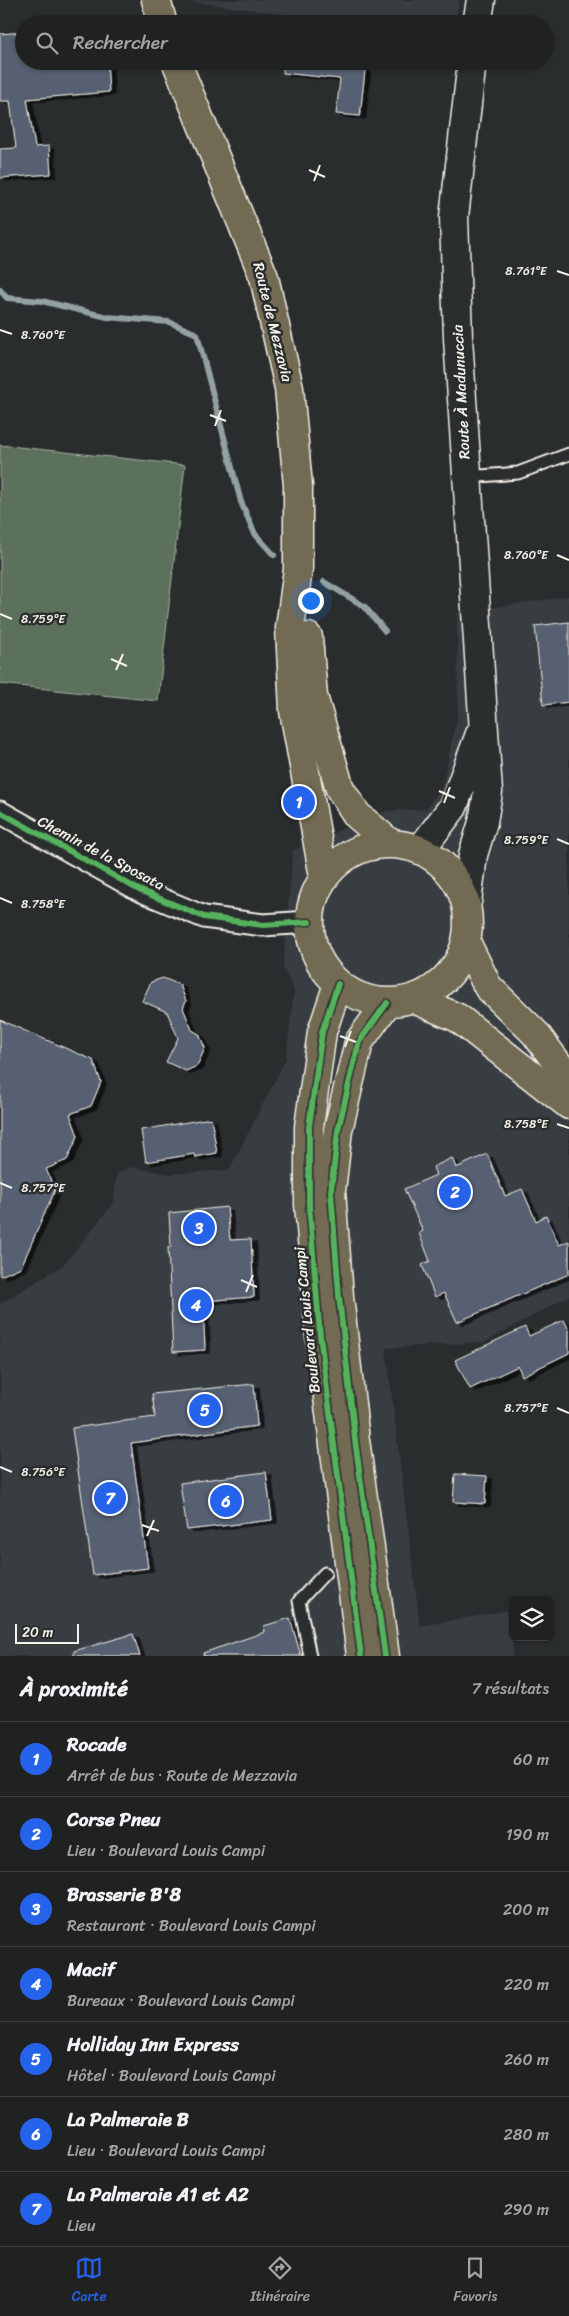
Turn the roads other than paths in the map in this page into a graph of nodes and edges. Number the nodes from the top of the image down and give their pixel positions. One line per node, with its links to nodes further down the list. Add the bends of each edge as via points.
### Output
1 (156, 0): 3 (main road)
2 (481, 0): 4 (main road)
3 (160, 15)
4 (478, 15)
5 (180, 70): 9 (main road, Route de Mezzavia, via 264,277 290,388 298,486)
6 (471, 70): 8 (main road, Route À Madunuccia, via 454,217)
7 (569, 454): 8 (lane, via 518,473)
8 (467, 477): 10 (main road, Route À Madunuccia)
9 (298, 569): 12 (main road, Route de Mezzavia, via 313,696 340,789 357,815); 14 (main road, Route de Mezzavia, via 290,628 294,711)
10 (484, 723): 13 (main road, Route À Madunuccia, via 453,807); 15 (main road, Route À Madunuccia, via 488,792)
11 (0, 812): 16 (street, Chemin de la Sposata, via 139,890 204,917 263,925)
12 (390, 843): 13 (main road); 14 (main road, via 370,845 352,852)
13 (421, 849): 15 (main road, via 441,862 457,879)
14 (324, 877): 16 (main road, via 313,898)
15 (466, 902): 17 (main road, via 469,919)
16 (309, 922): 18 (main road, via 312,945 322,966)
17 (466, 944): 19 (main road, via 446,980); 21 (main road, via 488,987 535,1033)
18 (338, 984): 20 (main road, via 353,994); 25 (main road, Boulevard Louis Campi, via 322,1032 309,1127 309,1204 320,1335)
19 (414, 999): 20 (main road); 22 (main road, via 458,1018)
20 (387, 1003): 26 (main road, via 359,1042 338,1130 331,1192 355,1440)
21 (569, 1079)
22 (569, 1105)
23 (325, 1573): 24 (lane, via 299,1601)
24 (310, 1656)
25 (361, 1656)
26 (385, 1656)

